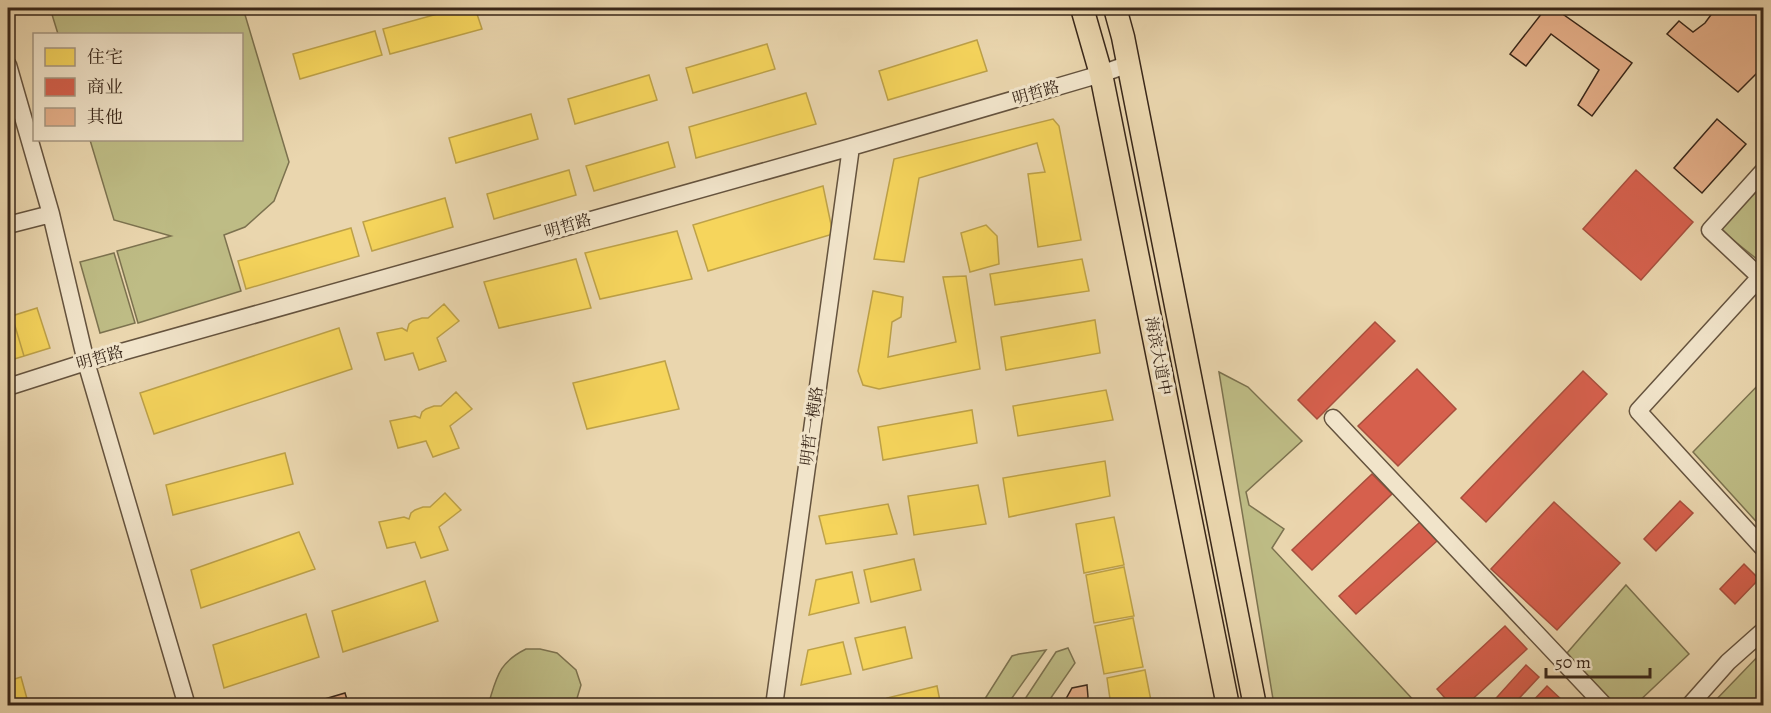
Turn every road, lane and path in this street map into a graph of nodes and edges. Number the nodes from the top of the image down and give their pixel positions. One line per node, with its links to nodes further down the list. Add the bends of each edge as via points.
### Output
1 (1082, 8): 5 (main road, 海滨大道中)
2 (1115, 8): 3 (main road, 海滨大道中)
3 (1129, 64): 5 (street, 明哲路); 19 (main road, 海滨大道中)
4 (8, 66): 8 (street)
5 (1101, 74): 6 (street, 明哲路); 18 (main road, 海滨大道中)
6 (851, 147): 11 (street, 明哲路); 17 (street, 明哲一横路)
7 (1764, 170): 10 (street, via 1710,230)
8 (51, 214): 9 (street); 11 (street)
9 (8, 225)
10 (1762, 278): 14 (street, via 1638,411)
11 (86, 362): 12 (street, 明哲路); 16 (street)
12 (8, 387)
13 (1333, 418): 20 (street)
14 (1764, 549)
15 (1764, 630): 21 (street)
16 (187, 705)
17 (774, 705)
18 (1228, 705)
19 (1255, 705)
20 (1605, 705)
21 (1689, 705)

